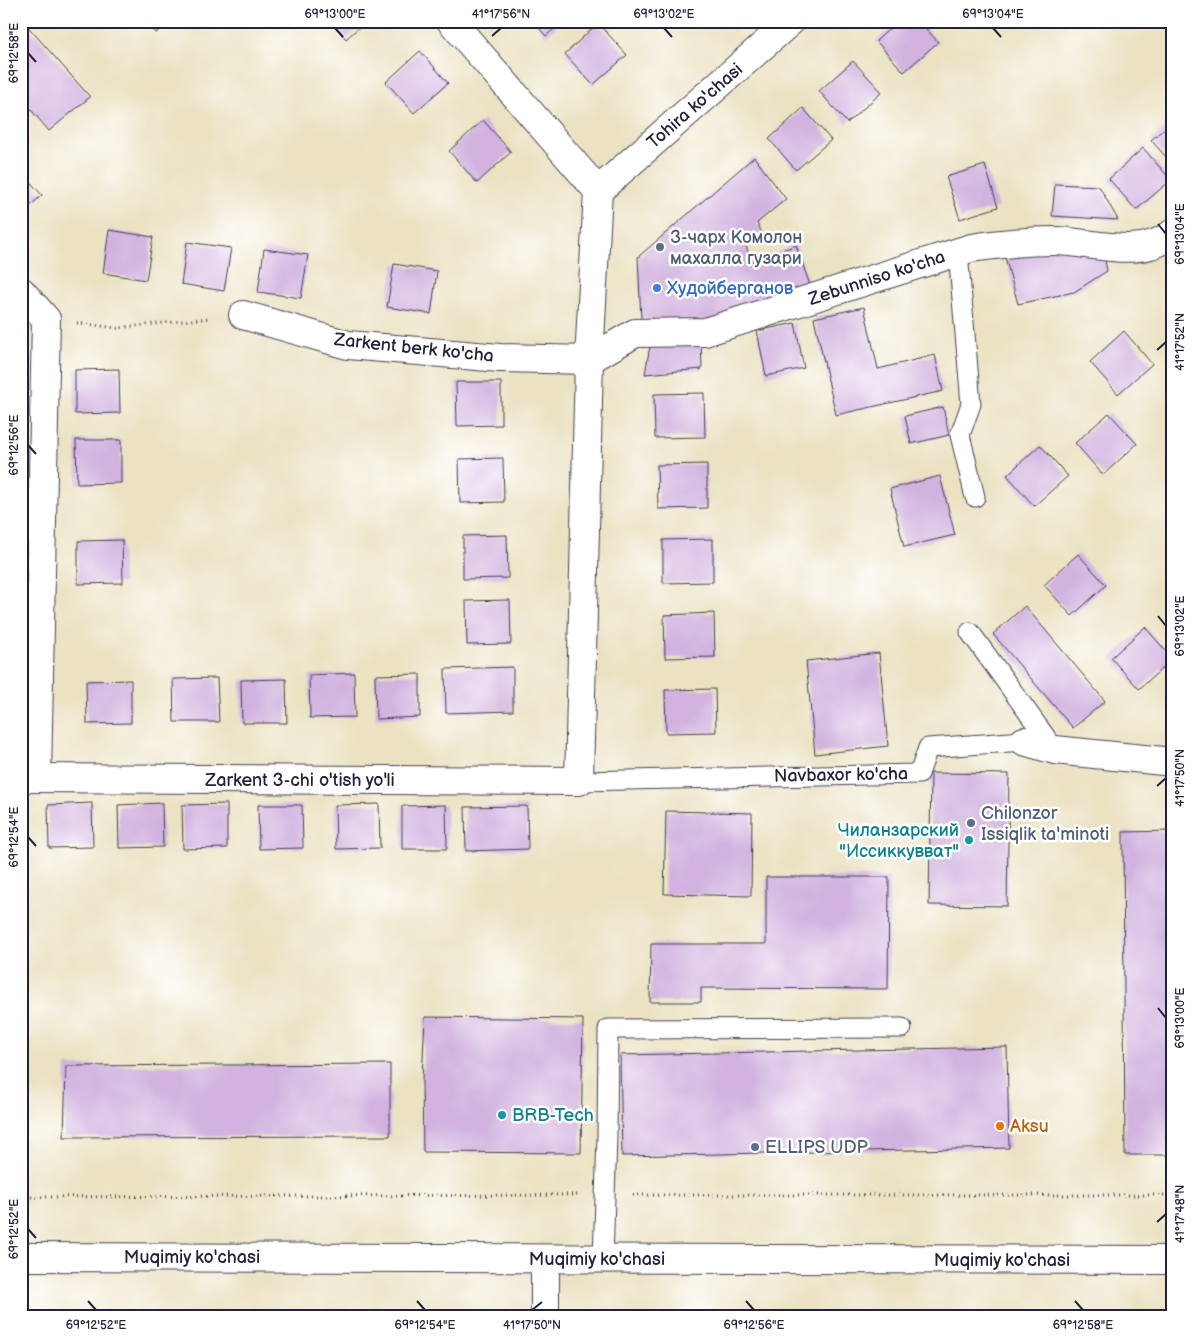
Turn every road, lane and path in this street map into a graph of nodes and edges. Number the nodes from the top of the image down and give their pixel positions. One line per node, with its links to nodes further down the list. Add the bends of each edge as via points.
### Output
1 (451, 21): 3 (street)
2 (791, 21): 3 (street, Tohira ko'chasi)
3 (598, 191): 9 (street)
4 (1173, 233): 5 (street, Zebunniso ko'cha, via 1166,239 1138,248 1057,241 1014,242)
5 (958, 252): 9 (street, Zebunniso ko'cha, via 705,332 636,333); 10 (lane, via 971,404 960,435)
6 (21, 290): 8 (street)
7 (243, 315): 8 (path, via 117,328); 9 (street, Zarkent berk ko'cha, via 348,344 500,358)
8 (46, 319): 15 (street)
9 (589, 360): 16 (street)
10 (975, 497)
11 (970, 632): 13 (lane)
12 (1024, 741): 13 (street, Navbaxor ko'cha); 16 (lane, Navbaxor ko'cha, via 928,748 920,774)
13 (1055, 750): 14 (street, Navbaxor ko'cha)
14 (1173, 762)
15 (29, 778): 16 (street, Zarkent 3-chi o'tish yo'li)
16 (579, 781)
17 (902, 1028): 20 (lane, via 608,1029)
18 (21, 1257): 19 (street, Muqimiy ko'chasi)
19 (546, 1259): 20 (street, Muqimiy ko'chasi); 22 (street)
20 (603, 1259): 21 (street, Muqimiy ko'chasi)
21 (1173, 1260)
22 (545, 1317)

